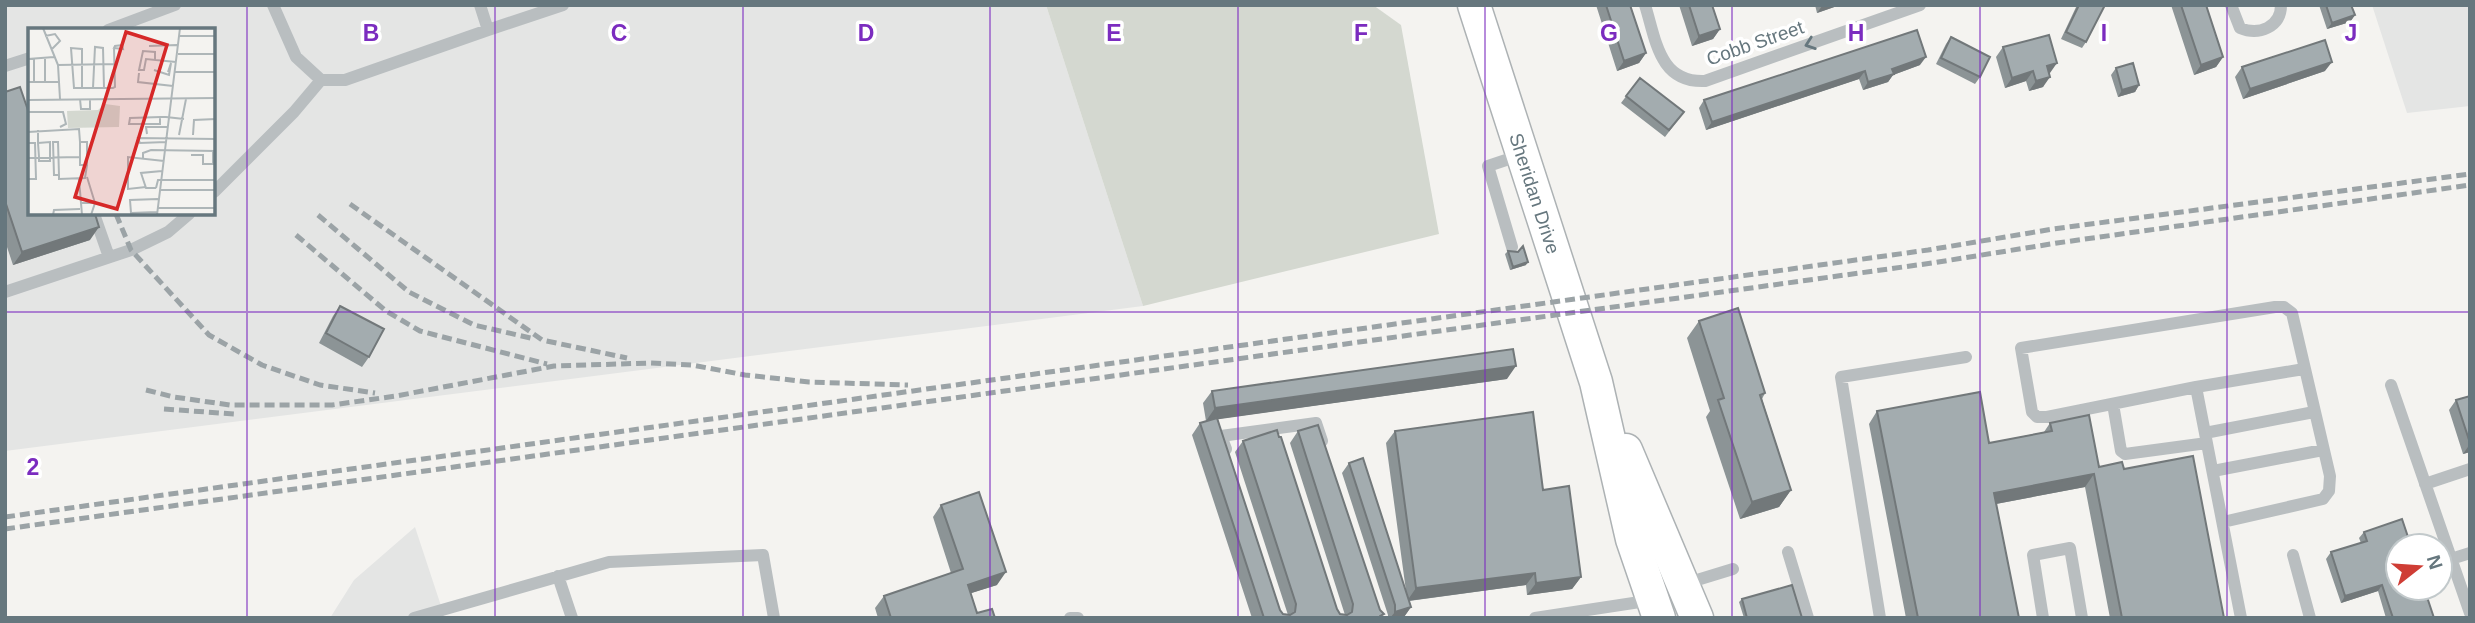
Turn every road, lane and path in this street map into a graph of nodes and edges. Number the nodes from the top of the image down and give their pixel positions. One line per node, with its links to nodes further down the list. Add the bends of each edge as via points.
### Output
1 (176, 5): 10 (street)
2 (274, 5): 14 (street, via 296,57)
3 (480, 5): 11 (street)
4 (563, 5): 11 (street)
5 (1474, 5): 15 (main road, Sheridan Drive)
6 (1645, 5): 7 (street, Cobb Street, one-way to 6, via 1692,82 1671,72 1663,62)
7 (1920, 5)
8 (2231, 5): 9 (street, via 2240,28 2249,32 2276,23)
9 (2281, 5)
10 (113, 28)
11 (488, 30): 14 (street, via 345,80)
12 (28, 59): 13 (street)
13 (5, 66)
14 (321, 80): 16 (street)
15 (1522, 155): 19 (street, via 1488,166); 24 (main road, Sheridan Drive)
16 (215, 191)
17 (94, 215): 20 (street)
18 (188, 215): 20 (street, via 168,232)
19 (1511, 247)
20 (108, 257): 21 (street)
21 (5, 292)
22 (1966, 357): 56 (street, via 1841,377)
23 (2304, 369): 26 (street); 27 (street, via 2292,313 2284,307 2021,348 2032,412 2037,417); 28 (street)
24 (1596, 382): 43 (main road, Sheridan Drive); 44 (main road, Sheridan Drive, via 1632,539)
25 (2391, 384): 35 (street)
26 (2196, 387): 27 (street); 29 (street)
27 (2113, 404): 29 (street, via 2125,454)
28 (2314, 412): 29 (street); 31 (street)
29 (2206, 438): 34 (street)
30 (1325, 449): 32 (street, via 1316,423 1278,434 1221,436)
31 (2323, 450): 34 (street); 36 (street, via 2330,476 2323,499)
32 (1230, 462)
33 (2470, 469): 35 (street)
34 (2213, 471): 36 (street)
35 (2425, 484): 37 (street)
36 (2222, 522): 59 (street)
37 (2442, 532)
38 (1788, 552): 55 (street)
39 (2293, 555): 60 (street)
40 (2454, 568): 45 (street)
41 (1733, 569): 43 (street)
42 (558, 576): 46 (street); 49 (street); 50 (street, via 609,562 763,555)
43 (1684, 584): 54 (main road, Sheridan Drive)
44 (1656, 609): 47 (street)
45 (2470, 613)
46 (440, 614): 48 (street)
47 (1577, 615): 53 (street)
48 (414, 618)
49 (572, 618)
50 (774, 618)
51 (1070, 618): 52 (street)
52 (1078, 618)
53 (1535, 618)
54 (1697, 618)
55 (1808, 618)
56 (1880, 618)
57 (2043, 618): 58 (street, via 2032,555 2070,548)
58 (2082, 618)
59 (2241, 618)
60 (2310, 618)

